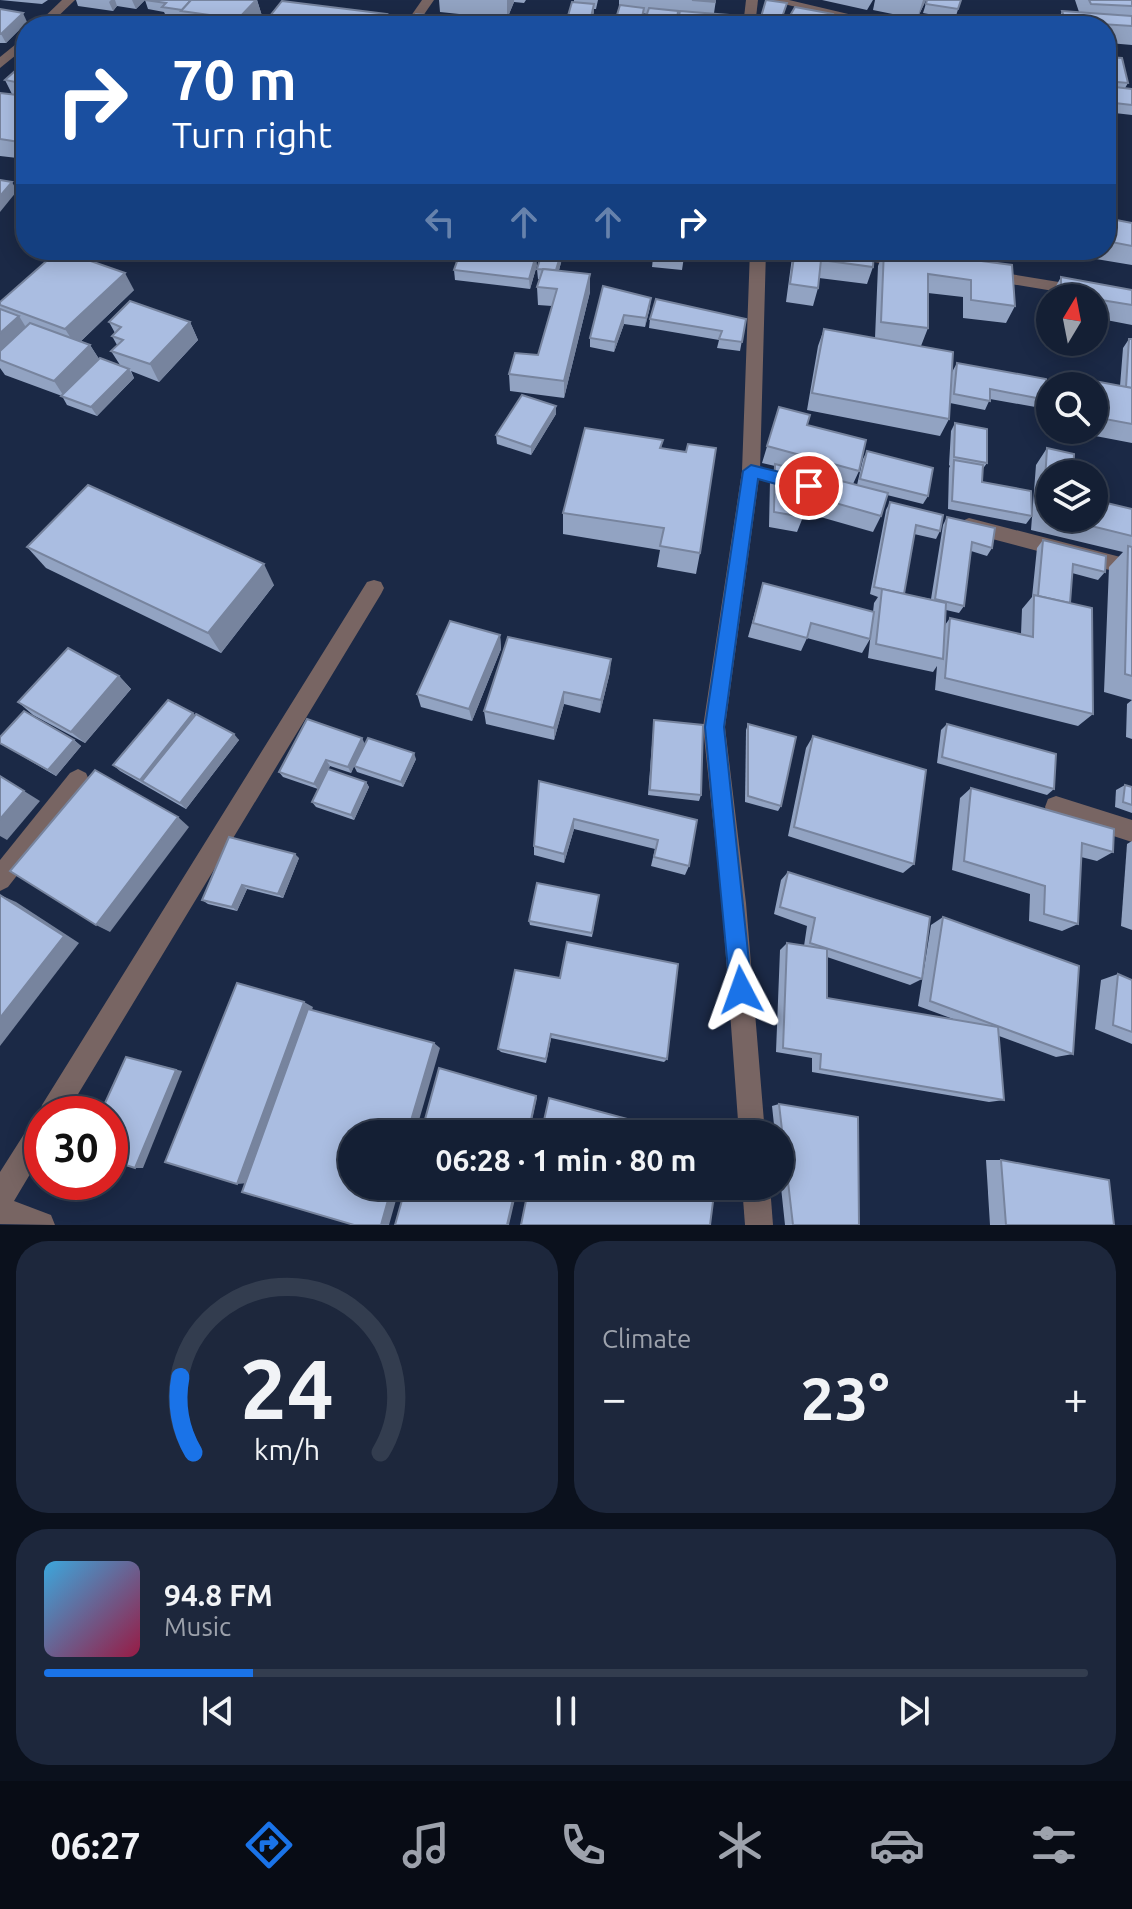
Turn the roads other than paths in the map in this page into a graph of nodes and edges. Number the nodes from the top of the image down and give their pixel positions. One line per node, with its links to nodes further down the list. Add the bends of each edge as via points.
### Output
1 (69, 0): 3 (street)
2 (773, 0): 4 (street)
3 (52, 16)
4 (847, 16)
5 (16, 49): 6 (street)
6 (0, 64)
7 (758, 260): 20 (street, via 758,473 714,727)
8 (893, 260): 9 (street)
9 (919, 264)
10 (965, 272): 11 (street)
11 (1132, 299)
12 (949, 521): 13 (street)
13 (1132, 568)
14 (374, 588): 19 (street)
15 (78, 780): 18 (street)
16 (1056, 807): 17 (street)
17 (1132, 831)
18 (0, 879)
19 (62, 1096)
20 (751, 1120)
21 (24, 1159): 22 (street)
22 (0, 1198)
23 (757, 1200): 26 (street)
24 (0, 1210): 25 (street)
25 (41, 1225)
26 (759, 1225)

